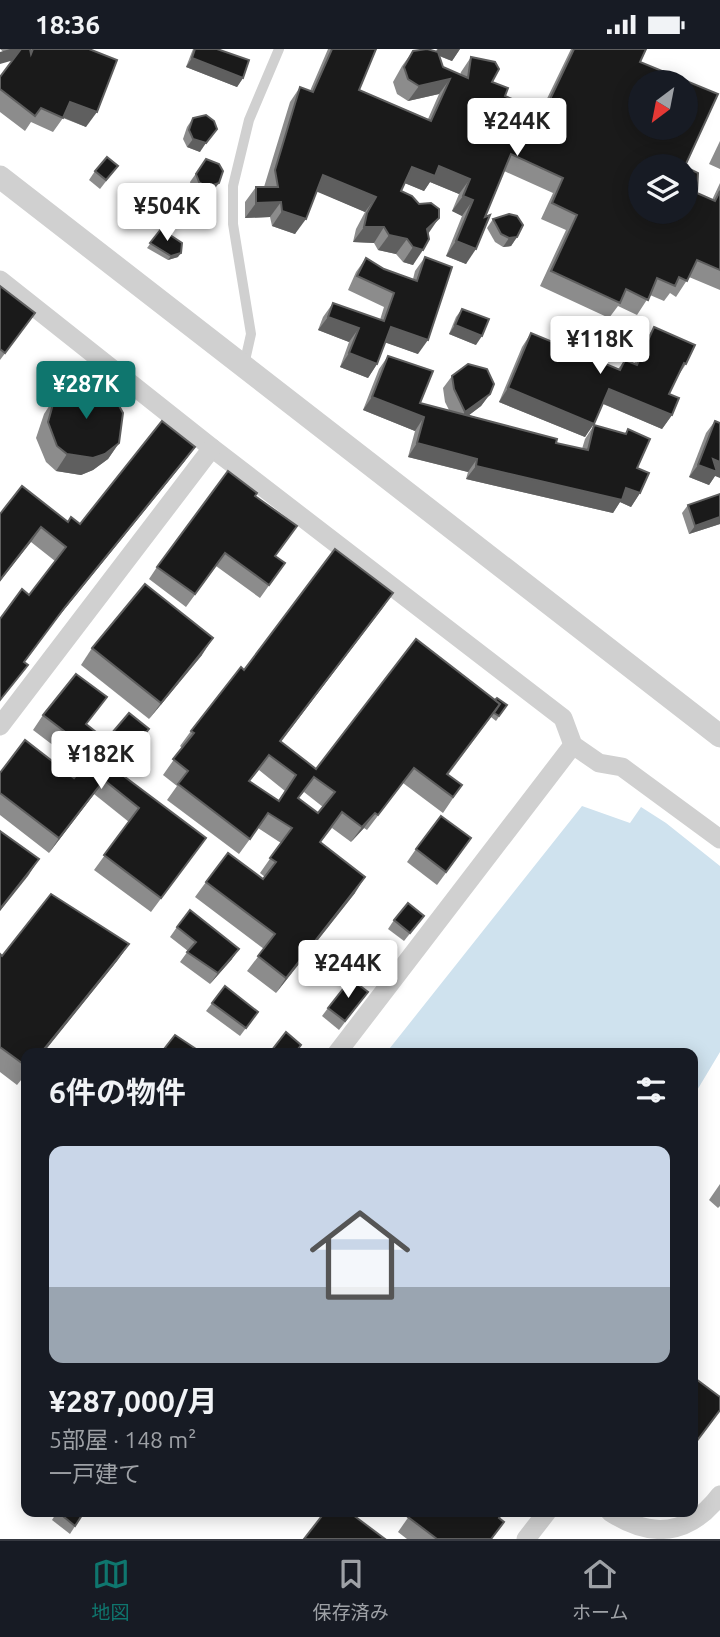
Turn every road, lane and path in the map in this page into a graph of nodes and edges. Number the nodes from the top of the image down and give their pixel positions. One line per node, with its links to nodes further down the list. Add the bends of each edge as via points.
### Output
1 (279, 49): 4 (lane, via 250,120 233,186 233,224 251,334)
2 (0, 177): 4 (street)
3 (0, 280): 5 (street)
4 (244, 365): 7 (street)
5 (212, 448): 6 (street); 8 (street, via 563,718)
6 (0, 726)
7 (720, 736)
8 (573, 745): 9 (street, via 599,763 622,767); 10 (street)
9 (720, 839)
10 (341, 1048)
11 (720, 1495): 13 (street, via 696,1521 667,1530 641,1530)
12 (543, 1517): 14 (street)
13 (617, 1517)
14 (526, 1539)

